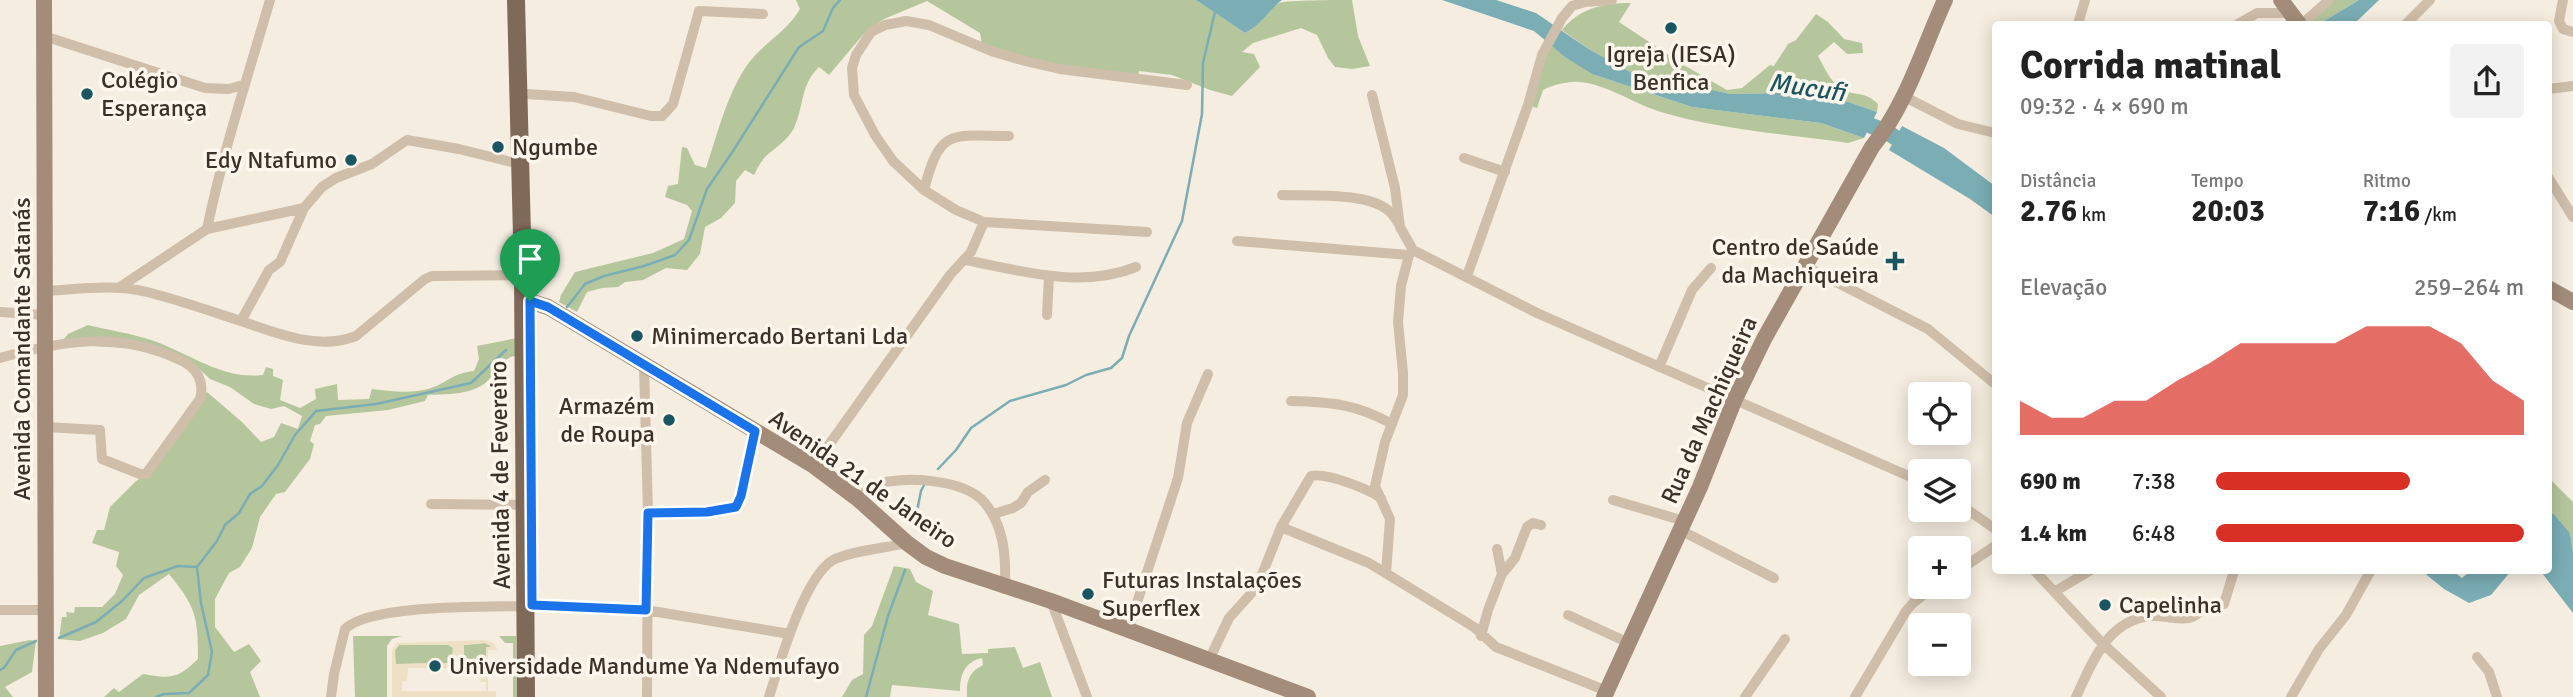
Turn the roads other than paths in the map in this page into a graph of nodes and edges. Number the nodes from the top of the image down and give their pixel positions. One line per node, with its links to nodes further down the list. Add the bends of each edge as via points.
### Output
1 (44, 0): 17 (street, Avenida Comandante Satanás)
2 (270, 0): 18 (street)
3 (516, 0): 28 (main road, Avenida 4 de Fevereiro)
4 (527, 0): 22 (main road, Avenida 4 de Fevereiro)
5 (1612, 0): 29 (street, via 1572,6 1562,18 1542,55)
6 (1945, 0): 24 (street, Rua da Machiqueira)
7 (2085, 0): 13 (street)
8 (2329, 0): 12 (street)
9 (2430, 0): 15 (street)
10 (2563, 0): 16 (street, via 2559,22)
11 (763, 14): 22 (street, via 699,11 673,104 662,116 575,97)
12 (2293, 16): 14 (street, via 2257,13)
13 (2079, 21)
14 (2243, 21)
15 (2409, 21)
16 (2573, 32)
17 (44, 36): 18 (street, via 205,88); 49 (street, Avenida Comandante Satanás)
18 (243, 85): 37 (street)
19 (1187, 85): 31 (street, via 1060,69 991,51 929,25 906,21 885,25 872,32 856,55 854,95 893,161)
20 (2573, 86): 21 (street)
21 (2552, 89)
22 (526, 94): 51 (main road, Avenida 4 de Fevereiro)
23 (1372, 95): 36 (street)
24 (1903, 96): 25 (street, via 1958,124); 42 (street, Rua da Machiqueira)
25 (1992, 132)
26 (1009, 136): 31 (street, via 960,136 946,142 937,150)
27 (1464, 159): 29 (street)
28 (520, 164): 33 (street, via 407,140 372,164 329,183); 45 (main road, Avenida 4 de Fevereiro)
29 (1504, 172): 47 (street)
30 (2552, 183): 34 (street)
31 (924, 190): 35 (street)
32 (1282, 195): 36 (street, via 1372,202 1389,211)
33 (304, 208): 37 (street); 56 (street, via 280,262 269,271)
34 (2573, 217)
35 (984, 222): 38 (street); 41 (street)
36 (1400, 227): 40 (street)
37 (207, 229): 48 (street)
38 (1147, 232)
39 (1237, 242): 40 (street)
40 (1411, 253): 47 (street); 65 (street, via 1401,286 1398,322 1403,395)
41 (966, 260): 46 (street); 68 (street, via 950,275)
42 (1804, 266): 62 (street, via 1928,329); 64 (street, Rua da Machiqueira)
43 (1136, 267): 46 (street, via 1102,278)
44 (1711, 268): 60 (street, via 1692,290)
45 (523, 275): 56 (street, via 432,276 344,341 315,342); 75 (main road, Avenida 4 de Fevereiro)
46 (1049, 276): 55 (street)
47 (1467, 276): 60 (street)
48 (120, 287): 49 (street); 56 (street)
49 (45, 290): 54 (street, Avenida Comandante Satanás)
50 (2552, 290): 52 (street)
51 (530, 301): 59 (street, Avenida 21 de Janeiro, via 548,307); 98 (main road, Avenida 4 de Fevereiro)
52 (2573, 302)
53 (0, 312): 54 (street)
54 (45, 315): 57 (street, Avenida Comandante Satanás)
55 (1047, 315)
56 (241, 321)
57 (45, 345): 58 (street); 66 (street, Avenida Comandante Satanás); 66 (street, via 141,344 187,363 201,378 202,391 146,474 102,459 100,430)
58 (0, 358)
59 (644, 366): 67 (street, Avenida 21 de Janeiro); 77 (street)
60 (1658, 367): 64 (street)
61 (1208, 374): 103 (street, via 1187,423 1180,471)
62 (1992, 382)
63 (1291, 401): 65 (street, via 1348,404)
64 (1734, 401): 69 (street); 80 (street, Rua da Machiqueira)
65 (1392, 424): 71 (street, via 1376,486)
66 (45, 427): 100 (street, Avenida Comandante Satanás)
67 (755, 431): 68 (street, Avenida 21 de Janeiro); 77 (street, via 736,507)
68 (814, 466): 72 (street, Avenida 21 de Janeiro)
69 (1908, 476)
70 (1045, 480): 78 (street, via 1021,503)
71 (1381, 498): 81 (street, via 1320,474 1311,476); 87 (street, via 1390,519)
72 (858, 499): 78 (street, via 872,486 923,480 964,490 982,499); 83 (street, Avenida 21 de Janeiro)
73 (1613, 500): 80 (street)
74 (431, 504): 75 (street)
75 (525, 505): 98 (main road, Avenida 4 de Fevereiro)
76 (1971, 512): 82 (street)
77 (648, 513): 101 (street)
78 (993, 514): 94 (street, via 1006,552)
79 (1541, 525): 88 (street, via 1527,527 1515,558)
80 (1682, 526): 93 (street); 107 (street, Rua da Machiqueira)
81 (1281, 527): 87 (street); 110 (street, via 1256,587 1229,618)
82 (1992, 527)
83 (907, 543): 94 (street, Avenida 21 de Janeiro, via 945,566); 104 (street, via 831,561 812,585)
84 (1992, 548): 86 (street)
85 (1497, 549): 88 (street)
86 (1971, 562)
87 (1386, 573): 105 (street, via 1474,627)
88 (1502, 574): 105 (street)
89 (2038, 574): 95 (street)
90 (2084, 574): 95 (street)
91 (2233, 574): 108 (street, via 2224,604 2193,617 2137,619)
92 (2369, 574): 124 (street)
93 (1774, 578)
94 (1005, 585): 97 (street, Avenida 21 de Janeiro)
95 (2054, 592): 108 (street)
96 (1918, 599): 122 (street, via 1906,611)
97 (1051, 601): 103 (street, Avenida 21 de Janeiro); 119 (street)
98 (529, 605): 101 (street); 114 (street, via 400,612 349,624); 115 (main road, Avenida 4 de Fevereiro); 116 (main road, Avenida 4 de Fevereiro)
99 (0, 610): 100 (street)
100 (46, 610): 112 (street, Avenida Comandante Satanás)
101 (646, 610): 104 (street); 117 (street)
102 (1568, 615): 107 (street)
103 (1128, 630): 110 (street, Avenida 21 de Janeiro)
104 (790, 634): 118 (street)
105 (1481, 636): 111 (street, via 1496,647)
106 (1785, 639): 121 (street)
107 (1629, 643): 111 (street, Rua da Machiqueira)
108 (2102, 643): 113 (street); 123 (street)
109 (2477, 657): 125 (street, via 2489,672)
110 (1209, 660): 120 (street, Avenida 21 de Janeiro)
111 (1606, 694)
112 (43, 695)
113 (2078, 696)
114 (331, 697)
115 (526, 697)
116 (533, 697)
117 (647, 697)
118 (769, 697)
119 (1087, 697)
120 (1308, 697)
121 (1745, 697)
122 (1856, 697)
123 (2161, 697)
124 (2291, 697)
125 (2497, 697)

